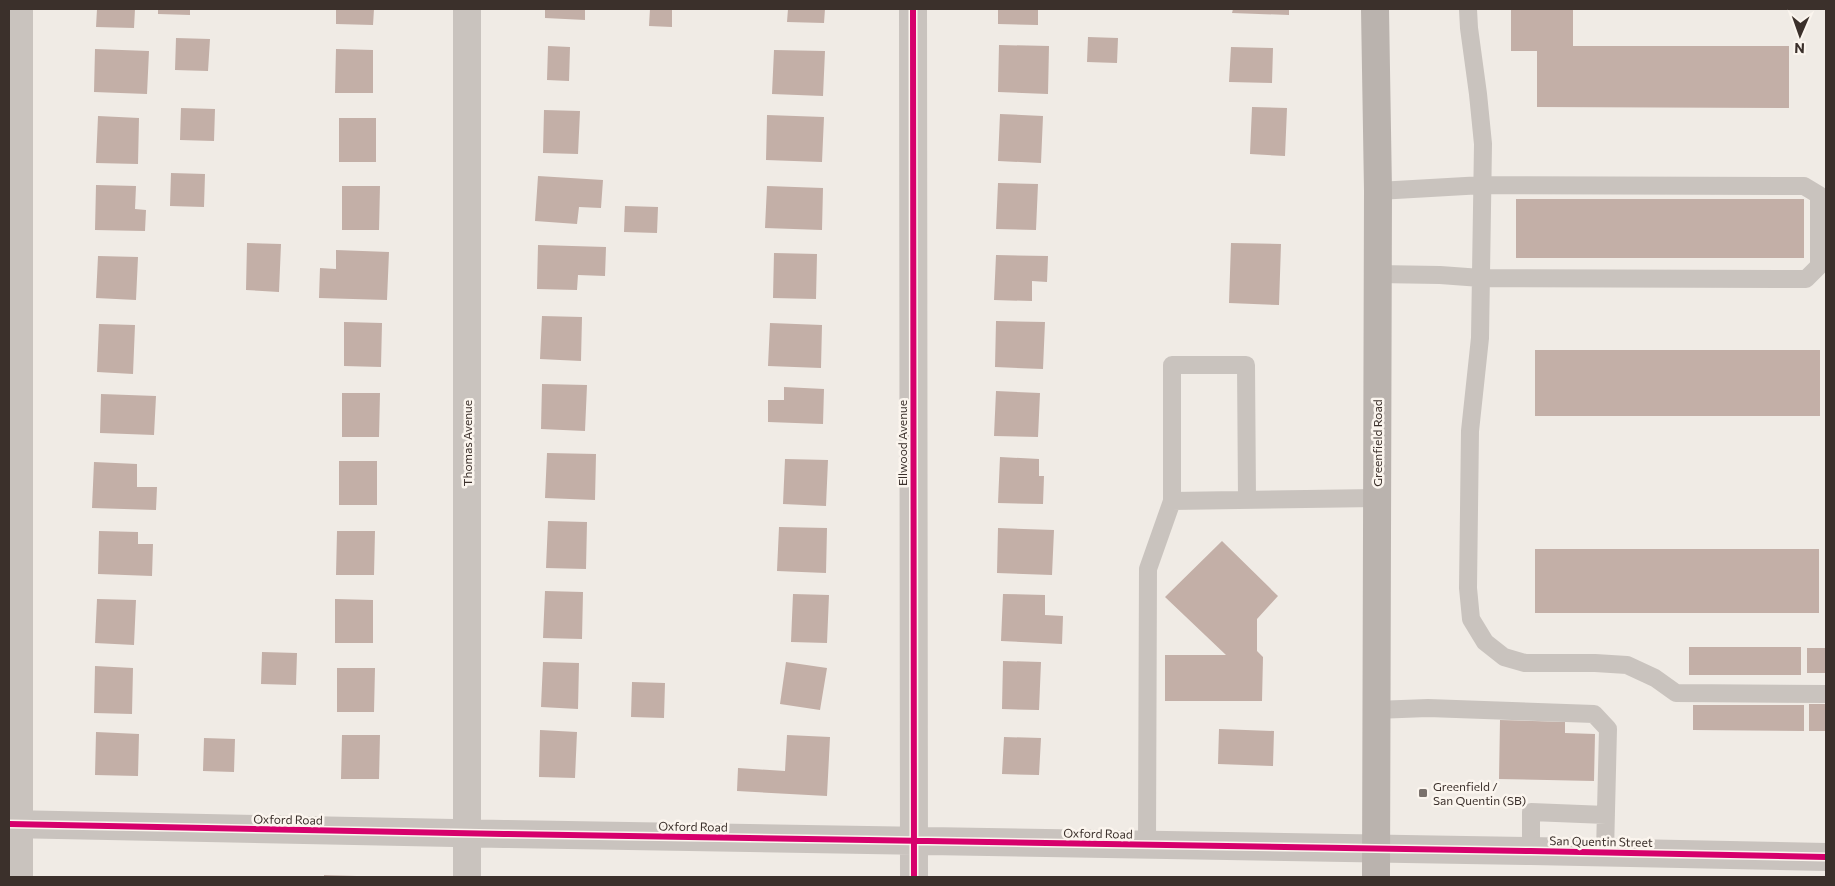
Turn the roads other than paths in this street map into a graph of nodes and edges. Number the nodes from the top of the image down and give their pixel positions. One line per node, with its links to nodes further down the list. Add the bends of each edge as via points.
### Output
1 (19, 9): 16 (street)
2 (467, 9): 17 (street, Thomas Avenue)
3 (913, 9): 18 (street, Ellwood Avenue)
4 (1375, 9): 7 (main road, Greenfield Road)
5 (1468, 9): 6 (lane, via 1483,144)
6 (1483, 185): 7 (lane); 9 (lane); 9 (lane, via 1804,186 1819,195 1819,266 1806,279)
7 (1378, 191): 8 (main road, Greenfield Road)
8 (1377, 274): 9 (lane); 10 (main road, Greenfield Road)
9 (1480, 278): 13 (lane, via 1480,338 1470,431 1468,588 1471,619 1485,642 1504,657 1525,663 1627,665 1655,678 1676,693)
10 (1377, 498): 11 (lane); 14 (main road, Greenfield Road)
11 (1247, 500): 12 (lane); 12 (lane, via 1246,365 1172,365)
12 (1172, 501): 19 (lane, via 1148,569)
13 (1826, 694)
14 (1376, 710): 15 (lane, via 1428,708 1594,714 1608,729); 20 (main road, Greenfield Road)
15 (1606, 815): 21 (lane, via 1532,812); 22 (lane)
16 (14, 824): 17 (street, Oxford Road); 24 (street)
17 (467, 834): 18 (street, Oxford Road); 25 (street, Thomas Avenue)
18 (914, 842): 19 (street, Oxford Road); 26 (street, Ellwood Avenue)
19 (1147, 845): 20 (street, Oxford Road)
20 (1376, 849): 21 (street, San Quentin Street); 27 (main road, Greenfield Road)
21 (1530, 851): 22 (street, San Quentin Street)
22 (1605, 852): 23 (street, San Quentin Street)
23 (1826, 857)
24 (19, 877)
25 (467, 877)
26 (914, 877)
27 (1376, 877)

